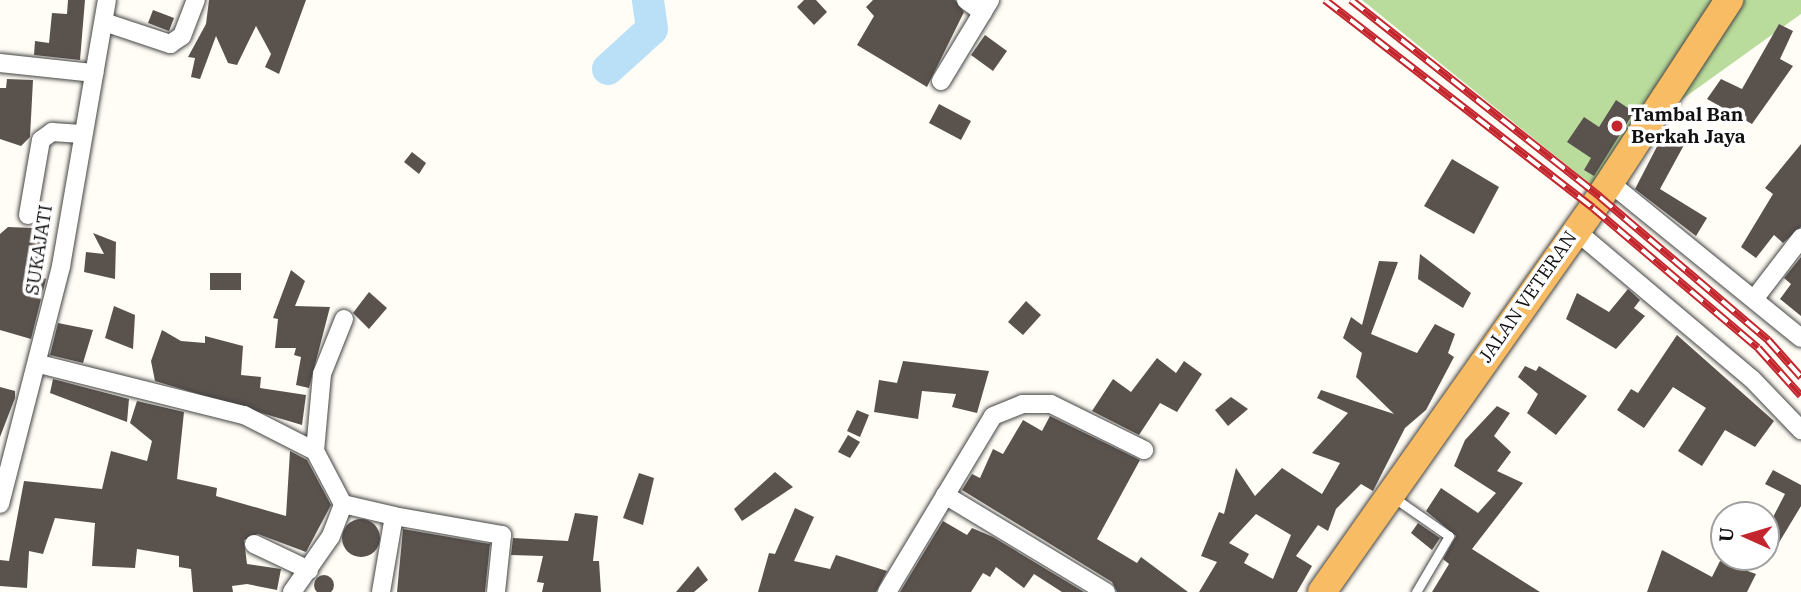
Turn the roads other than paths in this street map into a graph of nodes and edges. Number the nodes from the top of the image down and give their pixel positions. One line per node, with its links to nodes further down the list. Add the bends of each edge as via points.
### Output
1 (107, 0): 6 (street, SUKAJATI)
2 (196, 0): 6 (street, via 182,36 170,44)
3 (966, 0): 5 (street)
4 (1726, 4): 11 (highway, JALAN VETERAN)
5 (986, 7): 9 (street)
6 (104, 22): 8 (street, SUKAJATI)
7 (0, 63): 8 (street)
8 (94, 73): 10 (street, SUKAJATI)
9 (941, 80)
10 (82, 134): 12 (street, via 52,132 41,140); 18 (street, SUKAJATI)
11 (1609, 183): 13 (highway, JALAN VETERAN); 15 (street)
12 (29, 215)
13 (1575, 230): 19 (street, via 1752,379); 23 (highway, JALAN VETERAN)
14 (1801, 238): 15 (street)
15 (1755, 298): 17 (street)
16 (344, 319): 21 (street, via 322,374)
17 (1801, 338)
18 (38, 364): 21 (street, via 244,415); 24 (street, SUKAJATI)
19 (1801, 430)
20 (1144, 450): 22 (street, via 1074,412 1023,404 993,416)
21 (315, 451): 25 (street)
22 (945, 495): 32 (street); 33 (street)
23 (1390, 495): 34 (highway, JALAN VETERAN); 35 (lane, via 1449,536)
24 (0, 504)
25 (343, 504): 26 (street); 28 (street)
26 (394, 516): 30 (street); 31 (street, via 502,535)
27 (254, 544): 28 (street)
28 (309, 569): 29 (street)
29 (289, 590)
30 (381, 592)
31 (496, 592)
32 (887, 592)
33 (1106, 592)
34 (1322, 592)
35 (1416, 592)

